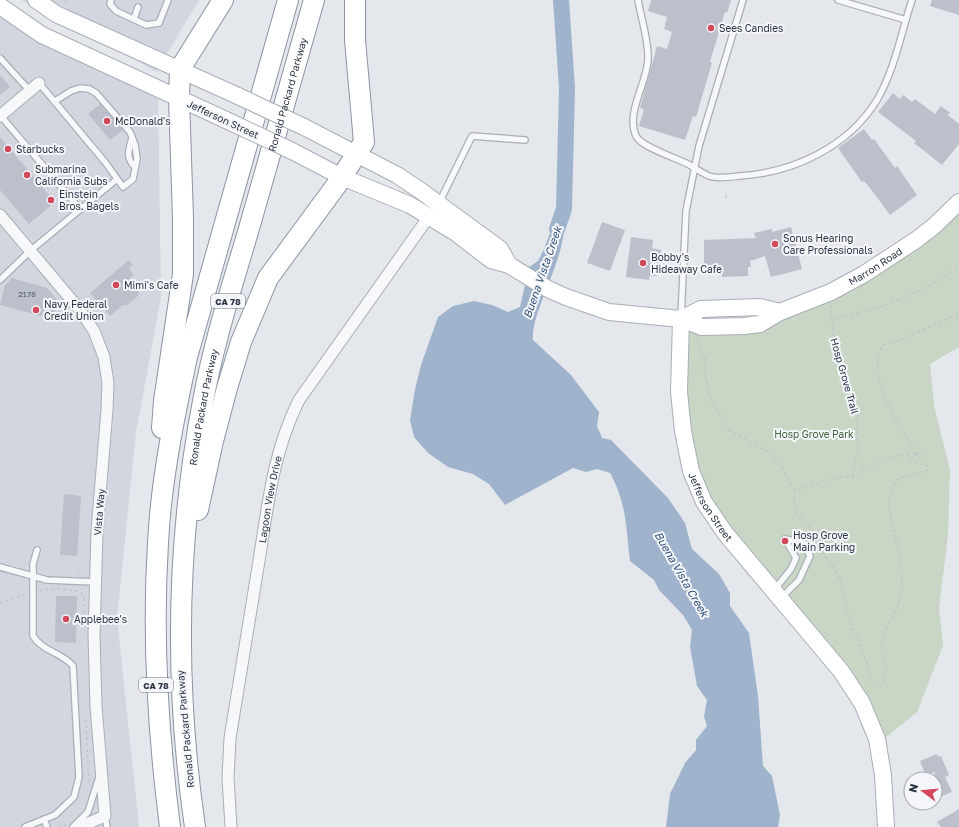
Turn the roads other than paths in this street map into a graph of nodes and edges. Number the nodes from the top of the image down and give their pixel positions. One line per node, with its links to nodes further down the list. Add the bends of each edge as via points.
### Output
1 (36, 0): 19 (main road, Jefferson Street, via 56,14)
2 (111, 0): 16 (lane, via 110,4 116,11)
3 (168, 0): 16 (lane, via 159,22 146,25)
4 (223, 0): 19 (highway)
5 (288, 0): 36 (highway, CA 78, via 187,357 166,470)
6 (314, 0): 42 (highway, Ronald Packard Parkway / CA 78, via 221,323 203,398 189,482)
7 (355, 0): 25 (highway, via 355,40 364,142)
8 (638, 0): 15 (lane)
9 (644, 0): 15 (lane)
10 (743, 0): 26 (lane, via 699,146)
11 (838, 0): 17 (lane)
12 (912, 0): 17 (lane)
13 (0, 6): 21 (main road, Jefferson Street, via 42,35)
14 (138, 6): 16 (lane)
15 (640, 11): 26 (lane, via 648,58 633,115 635,135 640,143)
16 (134, 20)
17 (906, 20): 26 (lane, via 887,79 876,100 851,130 837,142 789,168 765,174 710,176)
18 (0, 58): 20 (lane)
19 (180, 69): 21 (highway); 25 (main road, Jefferson Street, bridge, via 304,127)
20 (34, 87): 22 (lane); 23 (street)
21 (179, 98): 27 (main road, Jefferson Street, bridge); 36 (highway, via 184,218 183,274 164,400)
22 (55, 101): 28 (lane); 28 (lane, via 80,88 96,93 130,132 137,159 133,179 123,187)
23 (0, 116): 30 (lane)
24 (525, 140): 31 (lane, via 472,136)
25 (355, 154): 27 (highway); 31 (main road, Jefferson Street, via 397,175)
26 (696, 168): 35 (lane, via 686,211)
27 (342, 177): 31 (main road, Jefferson Street, via 410,205); 42 (highway, via 268,278 241,342 209,456)
28 (118, 179): 30 (lane)
29 (959, 202): 35 (main road, Marron Road, via 916,240 864,274 831,292 780,312 760,324 702,327)
30 (80, 209): 33 (lane)
31 (434, 209): 35 (main road, Jefferson Street, via 500,249 509,265 548,289 609,312); 52 (street, Lagoon View Drive, via 299,400 280,445 230,738 228,778)
32 (0, 215): 33 (street, Vista Way)
33 (30, 251): 34 (lane); 40 (street, Vista Way, via 80,310 94,331 104,357 108,383 107,410)
34 (0, 280)
35 (681, 319): 41 (main road, Jefferson Street, via 679,392 691,471 704,502 725,533)
36 (158, 542): 50 (highway, CA 78, via 157,692)
37 (37, 550): 39 (lane)
38 (0, 567): 39 (lane)
39 (34, 577): 40 (lane); 44 (lane, via 33,636 36,642 68,660 73,666 79,777 74,797 56,815)
40 (95, 582): 43 (street, Vista Way, via 96,706)
41 (778, 594): 41 (lane, via 799,580 810,556 804,543 785,539 796,558); 53 (main road, Jefferson Street, via 842,671 862,703 877,739 883,775)
42 (180, 609): 51 (highway, Ronald Packard Parkway / CA 78, via 180,678 187,774)
43 (100, 771): 45 (street, Vista Way); 48 (lane, via 88,812)
44 (44, 819): 46 (lane); 47 (lane)
45 (106, 822): 49 (street, Vista Way)
46 (25, 827)
47 (47, 827)
48 (74, 827)
49 (79, 827)
50 (170, 827)
51 (195, 827)
52 (231, 827)
53 (886, 827)

